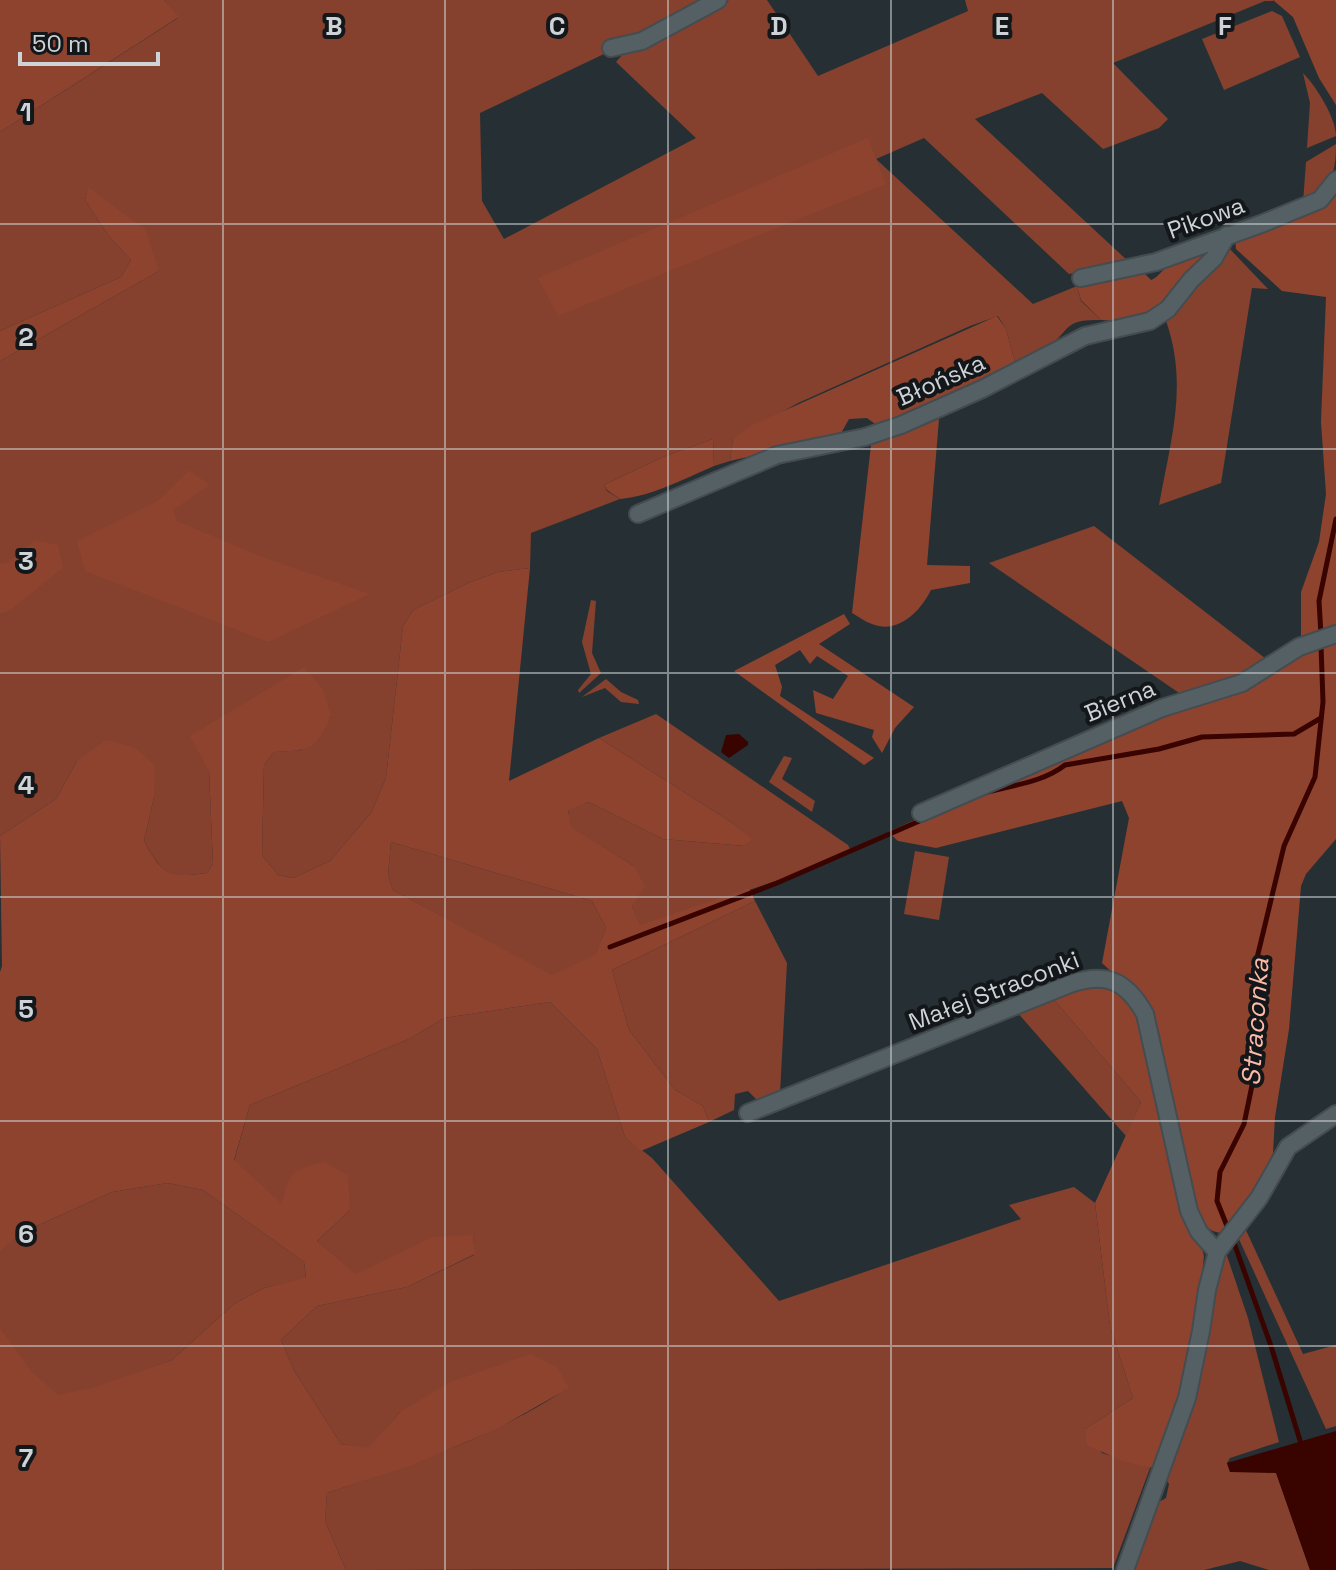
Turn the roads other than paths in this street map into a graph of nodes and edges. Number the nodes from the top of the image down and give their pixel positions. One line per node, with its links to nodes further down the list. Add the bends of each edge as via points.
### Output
1 (718, 0): 2 (street, via 642,41)
2 (611, 48)
3 (1336, 180): 4 (street, Pikowa, via 1320,200)
4 (1227, 235): 5 (street, Pikowa, via 1156,262); 6 (street, Błońska, via 1214,258 1168,309 1150,321 1085,336 901,425 777,455)
5 (1081, 278)
6 (638, 514)
7 (1336, 634): 8 (street, Bierna, via 1299,647 1242,683 1162,708)
8 (921, 813)
9 (748, 1113): 11 (street, Małej Straconki, via 1070,984 1108,979 1125,988 1145,1014 1189,1211 1199,1232)
10 (1336, 1114): 11 (street, via 1288,1147)
11 (1220, 1248): 12 (street, via 1187,1398)
12 (1125, 1570)

